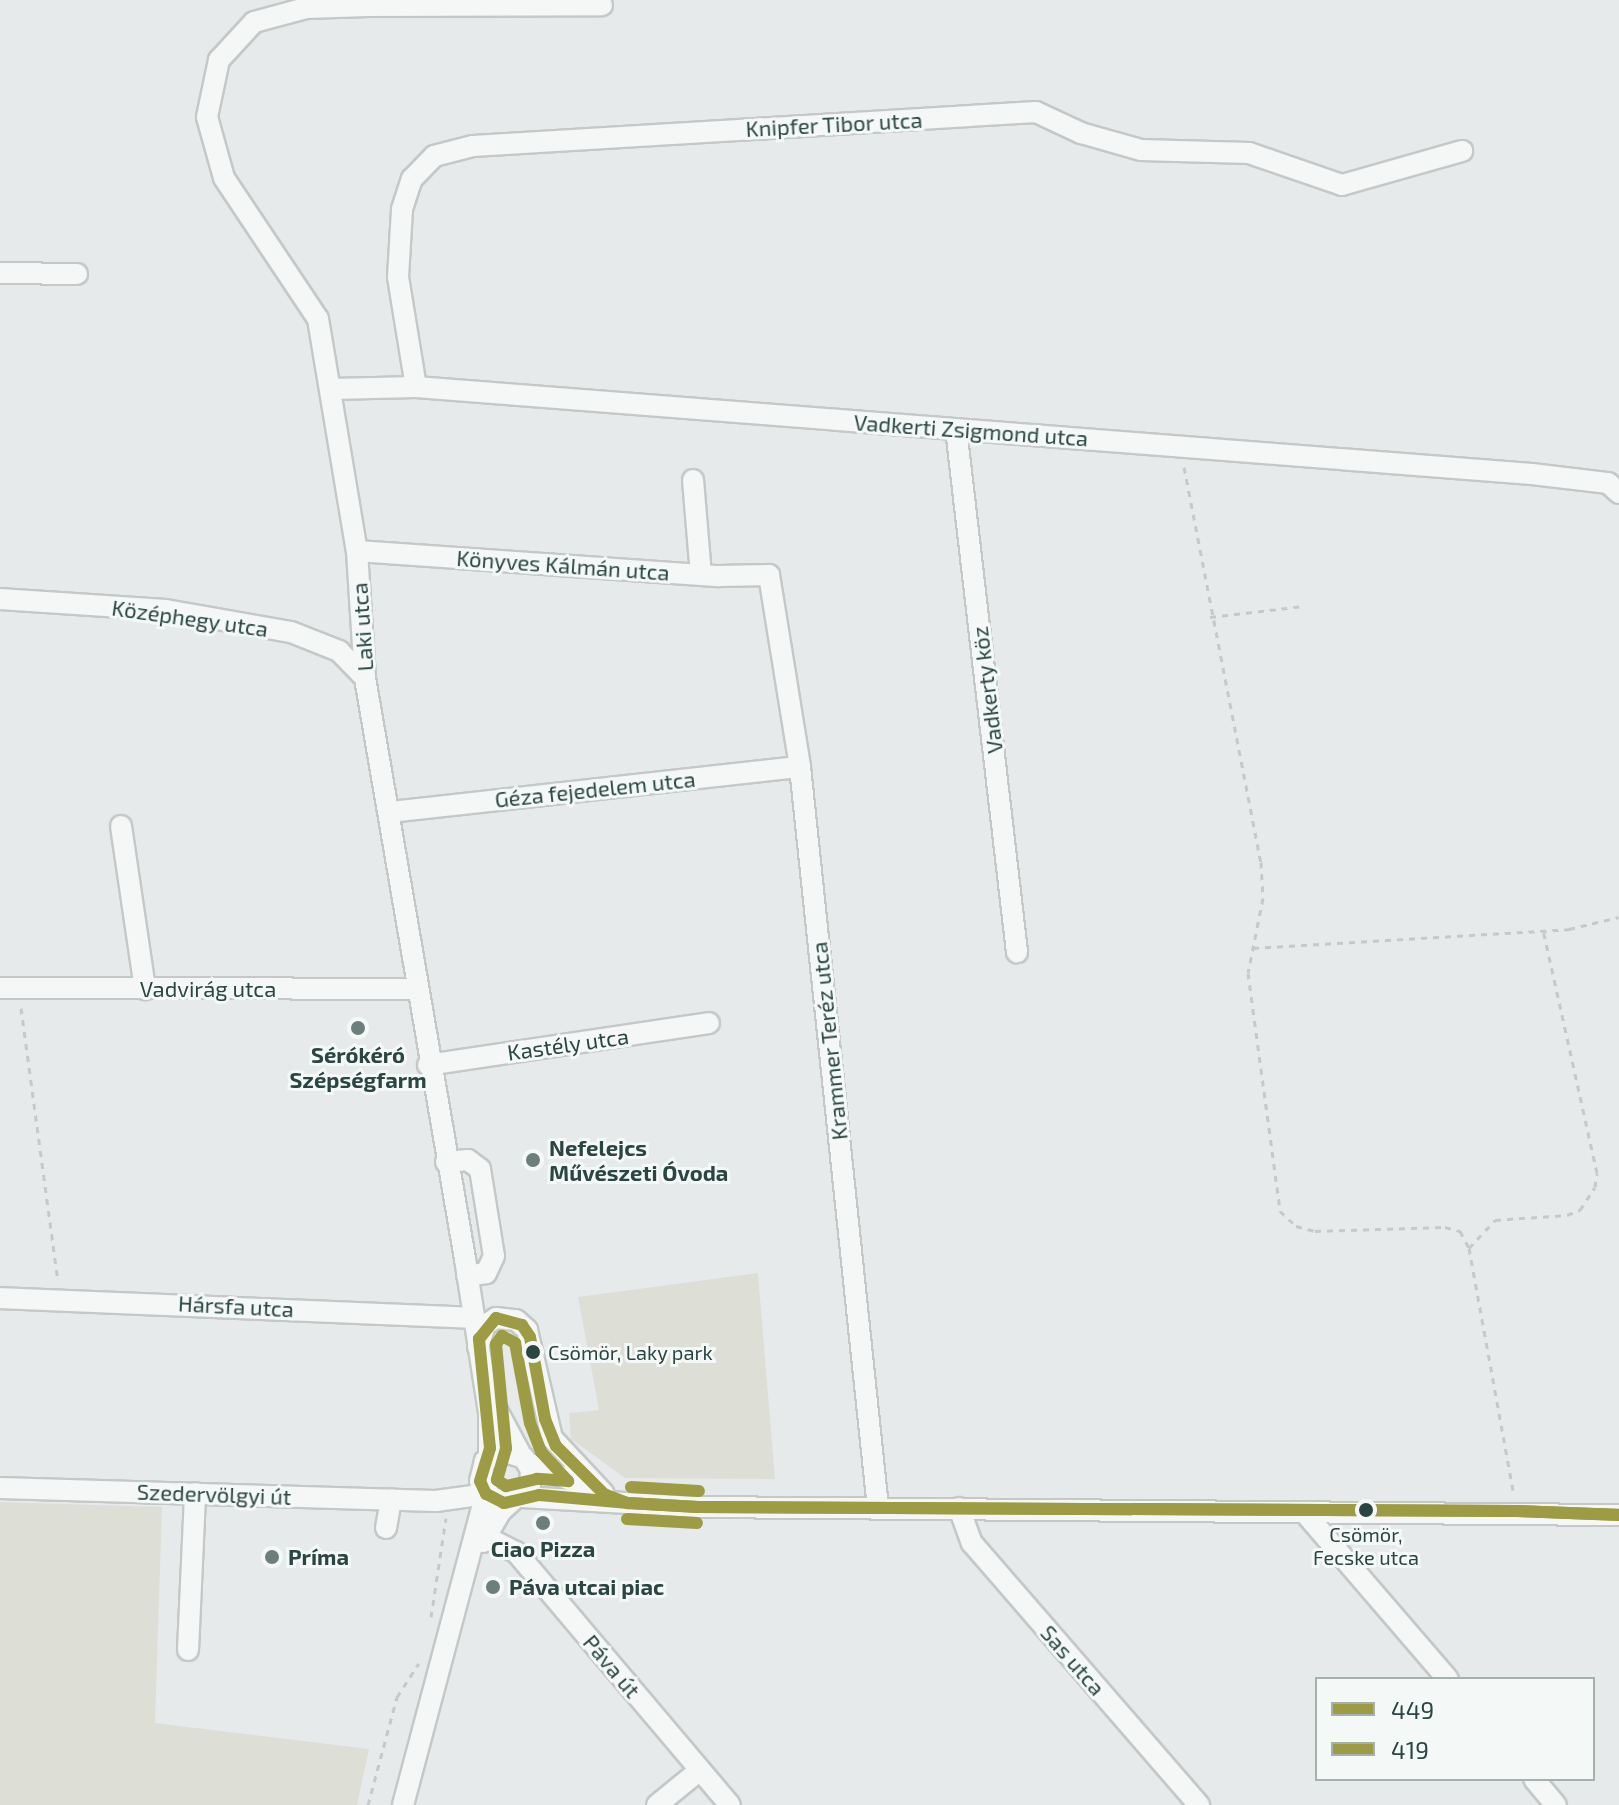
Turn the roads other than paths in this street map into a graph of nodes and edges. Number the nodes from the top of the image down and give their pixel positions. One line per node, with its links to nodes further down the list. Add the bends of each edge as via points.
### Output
1 (372, 3): 2 (street, Laki utca); 7 (street, Laki utca, via 306,8 254,22 219,60 207,117 224,178 318,319)
2 (602, 5)
3 (1462, 151): 6 (street, Knipfer Tibor utca, via 1342,185 1249,153 1141,150 1081,133 1036,112 473,146 434,156 412,179 402,209 398,277)
4 (0, 273): 5 (street)
5 (77, 274)
6 (416, 387): 7 (street, Vadkerti Zsigmond utca); 8 (street, Vadkerti Zsigmond utca)
7 (332, 389): 11 (street, Laki utca)
8 (956, 429): 10 (street, Vadkerti Zsigmond utca); 19 (street, Vadkerty köz)
9 (693, 480): 12 (street)
10 (1614, 488)
11 (357, 551): 12 (street, Könyves Kálmán utca); 15 (street, Laki utca)
12 (701, 575): 13 (street, Könyves Kálmán utca)
13 (769, 575): 16 (street, Krammer Teréz utca)
14 (0, 599): 15 (street, Középhegy utca, via 166,610 291,632 339,651)
15 (365, 678): 17 (street, Laki utca)
16 (800, 767): 17 (street, Géza fejedelem utca); 42 (street, Krammer Teréz utca)
17 (390, 812): 22 (street, Laki utca)
18 (121, 826): 21 (street)
19 (1017, 952)
20 (9, 988): 21 (street, Vadvirág utca)
21 (145, 989): 22 (street, Vadvirág utca)
22 (416, 989): 24 (street, Laki utca)
23 (709, 1023): 24 (street, Kastély utca)
24 (428, 1065): 25 (street, Laki utca)
25 (446, 1162): 26 (street, Laki utca); 26 (street, via 468,1160 480,1169 494,1256 486,1273)
26 (467, 1276): 28 (street, Laki utca)
27 (0, 1298): 28 (street, Hársfa utca)
28 (473, 1318): 29 (street, Laki utca)
29 (478, 1347): 30 (street, Laki utca); 31 (street, via 481,1331 496,1318 516,1320 527,1330 545,1419)
30 (485, 1387): 32 (street, Laki utca); 33 (street, Laki utca)
31 (556, 1446): 32 (street); 37 (street)
32 (524, 1459): 33 (street, via 502,1451); 37 (street); 39 (street, via 530,1485)
33 (485, 1462): 36 (street, via 480,1481); 41 (street, Szedervölgyi út)
34 (0, 1488): 35 (street, Szedervölgyi út)
35 (195, 1493): 38 (street, Szedervölgyi út); 48 (street)
36 (486, 1494): 39 (street); 41 (street, Szedervölgyi út); 47 (street)
37 (604, 1494): 40 (street)
38 (391, 1499): 41 (street, Szedervölgyi út); 46 (street)
39 (516, 1500): 40 (street); 47 (street)
40 (628, 1503): 42 (street)
41 (437, 1506): 47 (street, via 462,1515)
42 (878, 1508): 43 (street)
43 (959, 1508): 44 (street); 55 (street, Sas utca, via 972,1543)
44 (1305, 1513): 45 (street); 49 (street)
45 (1619, 1515)
46 (386, 1528)
47 (480, 1542): 50 (street, Páva út, via 516,1552); 52 (street)
48 (188, 1650)
49 (1446, 1677)
50 (700, 1770): 53 (street); 54 (street, Páva út)
51 (1536, 1781): 56 (street)
52 (403, 1805)
53 (657, 1805)
54 (730, 1805)
55 (1199, 1805)
56 (1556, 1805)

